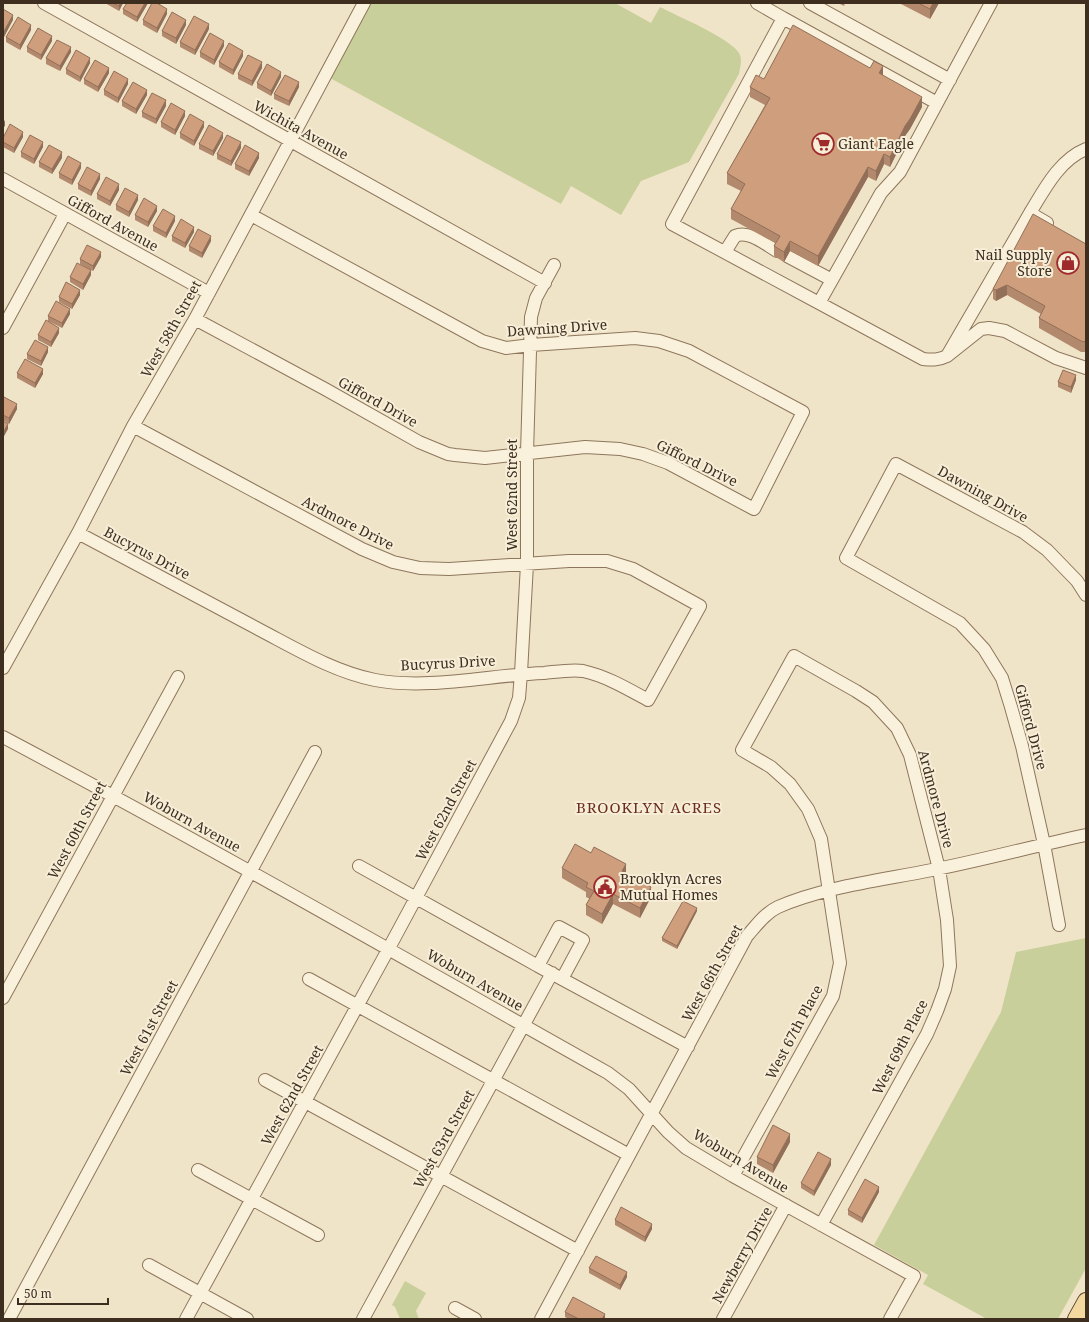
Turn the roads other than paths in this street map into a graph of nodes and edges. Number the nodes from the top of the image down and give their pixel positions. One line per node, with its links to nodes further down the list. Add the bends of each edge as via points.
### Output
1 (44, 3): 9 (street, Wichita Avenue)
2 (364, 3): 9 (street, West 58th Street)
3 (757, 3): 6 (street)
4 (810, 3): 7 (street)
5 (991, 3): 7 (street)
6 (783, 18): 8 (street); 16 (street, via 672,224)
7 (950, 80): 8 (street)
8 (937, 103): 18 (street, via 900,172 881,193)
9 (290, 141): 14 (street, West 58th Street); 19 (street, Wichita Avenue)
10 (1086, 149): 13 (street, via 1068,160 1049,181)
11 (3, 179): 12 (street, Gifford Avenue)
12 (65, 214): 20 (street, Gifford Avenue); 23 (street)
13 (1030, 214): 15 (street); 25 (street)
14 (250, 215): 20 (street, West 58th Street); 24 (street, Dawning Drive, via 482,341 506,348)
15 (1056, 228)
16 (725, 252): 18 (street, via 734,236 741,234 754,238); 21 (street)
17 (554, 265): 19 (street, West 62nd Street)
18 (832, 280): 21 (street)
19 (545, 282): 24 (street, West 62nd Street, via 536,298 531,317)
20 (209, 293): 22 (street, West 58th Street)
21 (819, 303): 25 (street, via 923,359 940,360)
22 (195, 319): 27 (street, West 58th Street); 28 (street, Gifford Drive, via 419,442 448,454 485,458)
23 (3, 328)
24 (531, 345): 28 (street, West 62nd Street); 29 (street, Dawning Drive, via 635,338 659,341 689,352 803,412)
25 (947, 356): 26 (street, via 981,330 989,328 1005,331 1056,358)
26 (1086, 368)
27 (133, 426): 31 (street, West 58th Street); 32 (street, Ardmore Drive, via 362,549 393,562 420,568 449,569)
28 (526, 453): 29 (street, Gifford Drive, via 585,447 620,449 643,454 668,463 754,509); 32 (street, West 62nd Street)
29 (778, 461)
30 (872, 511): 33 (street, Dawning Drive, via 896,464 1023,532 1047,550 1077,581); 42 (street, Gifford Drive, via 846,558 960,623 984,649 1002,678 1012,707)
31 (78, 533): 35 (street, West 58th Street); 36 (street, Bucyrus Drive, via 336,669 375,680 408,683)
32 (527, 564): 34 (street, Ardmore Drive, via 607,561 633,569 700,606); 36 (street, West 62nd Street)
33 (1086, 595)
34 (675, 650): 36 (street, Bucyrus Drive, via 648,700 612,681 583,671)
35 (3, 668)
36 (521, 673): 47 (street, West 62nd Street, via 519,698 511,721)
37 (178, 677): 40 (street, West 60th Street)
38 (3, 737): 40 (street, Woburn Avenue)
39 (315, 752): 45 (street, West 61st Street)
40 (113, 795): 45 (street, Woburn Avenue); 53 (street, West 60th Street)
41 (1086, 836): 42 (street, West 66th Street)
42 (1044, 844): 44 (street, West 66th Street); 48 (street)
43 (359, 866): 47 (street)
44 (939, 869): 46 (street, West 66th Street); 46 (street, Ardmore Drive, via 910,755 897,728 873,702 794,656 742,750 771,767 790,784 808,809 821,839); 67 (street, West 69th Place, via 947,920 950,966 945,989 927,1034)
45 (250, 871): 49 (street, Woburn Avenue); 74 (street, West 61st Street)
46 (828, 890): 56 (street, West 66th Street, via 776,908 761,920 747,936); 64 (street, West 67th Place, via 840,963 833,996)
47 (416, 898): 49 (street, West 62nd Street); 50 (street)
48 (1059, 925)
49 (389, 948): 54 (street, West 62nd Street); 55 (street, Woburn Avenue)
50 (538, 966): 51 (street); 51 (street, West 63rd Street, via 559,927 583,940)
51 (557, 976): 55 (street, West 63rd Street); 56 (street)
52 (309, 979): 54 (street)
53 (3, 998)
54 (357, 1006): 58 (street); 59 (street, West 62nd Street)
55 (524, 1025): 58 (street, West 63rd Street); 60 (street, Woburn Avenue, via 608,1072 629,1088)
56 (688, 1047): 60 (street, West 66th Street)
57 (265, 1080): 59 (street)
58 (493, 1081): 61 (street); 63 (street, West 63rd Street)
59 (305, 1102): 63 (street); 65 (street, West 62nd Street)
60 (651, 1114): 61 (street, West 66th Street); 64 (street, Woburn Avenue, via 686,1148)
61 (629, 1155): 69 (street, West 66th Street)
62 (198, 1170): 65 (street)
63 (441, 1176): 69 (street); 77 (street, West 63rd Street)
64 (733, 1176): 66 (street, Woburn Avenue)
65 (252, 1199): 68 (street); 71 (street, West 62nd Street)
66 (786, 1206): 67 (street, Woburn Avenue); 80 (street, Newberry Drive)
67 (821, 1224): 81 (street, Woburn Avenue, via 914,1276)
68 (318, 1235)
69 (578, 1251): 79 (street, West 66th Street)
70 (149, 1265): 71 (street)
71 (200, 1293): 75 (street, West 62nd Street); 76 (street)
72 (1086, 1301): 82 (main road)
73 (455, 1308): 78 (street)
74 (9, 1319)
75 (186, 1319)
76 (247, 1319)
77 (363, 1319)
78 (474, 1319)
79 (541, 1319)
80 (723, 1319)
81 (890, 1319)
82 (1076, 1319)

